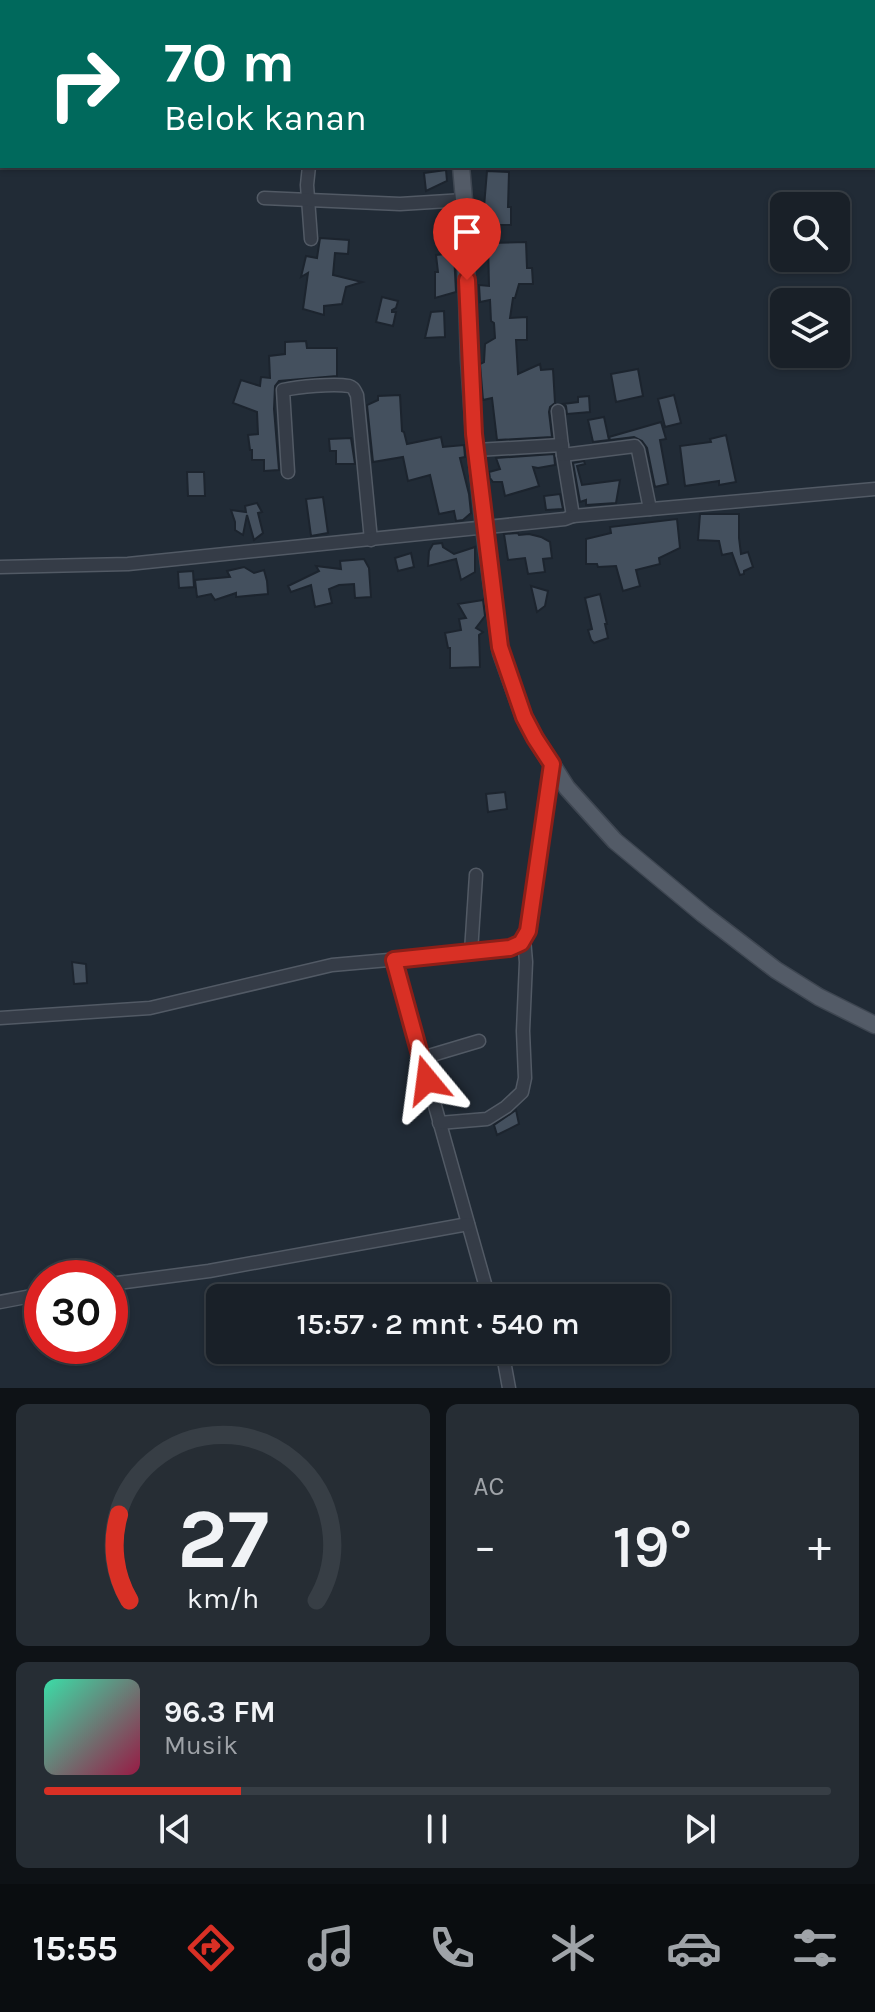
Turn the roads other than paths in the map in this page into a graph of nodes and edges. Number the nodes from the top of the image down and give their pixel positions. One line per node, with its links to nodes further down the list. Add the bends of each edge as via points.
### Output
1 (309, 168): 4 (street)
2 (461, 168): 5 (main road)
3 (264, 198): 4 (street)
4 (308, 200): 5 (street); 6 (street)
5 (464, 200): 8 (main road)
6 (311, 239)
7 (558, 411): 9 (street)
8 (476, 450): 9 (street); 14 (main road)
9 (562, 450): 12 (street, via 635,446); 13 (street)
10 (288, 472): 15 (street, via 283,390 354,389)
11 (875, 489): 12 (street)
12 (650, 509): 13 (street)
13 (573, 516): 14 (street)
14 (484, 528): 15 (street); 17 (main road, via 501,653 524,717)
15 (371, 540): 16 (street, via 128,564)
16 (0, 567)
17 (552, 764): 19 (street); 23 (main road, via 615,841 703,914 776,970)
18 (476, 875): 20 (street)
19 (524, 939): 20 (street, via 510,948); 26 (street, via 522,1092 487,1119)
20 (471, 952): 21 (street)
21 (394, 960): 22 (street, via 332,965 150,1008); 25 (street)
22 (0, 1018)
23 (875, 1025)
24 (479, 1041): 25 (street)
25 (422, 1058): 26 (street)
26 (439, 1123): 27 (street)
27 (468, 1224): 28 (street); 29 (street)
28 (128, 1282)
29 (485, 1284)
30 (24, 1297): 31 (street)
31 (0, 1302)
32 (505, 1364): 33 (street)
33 (509, 1388)

